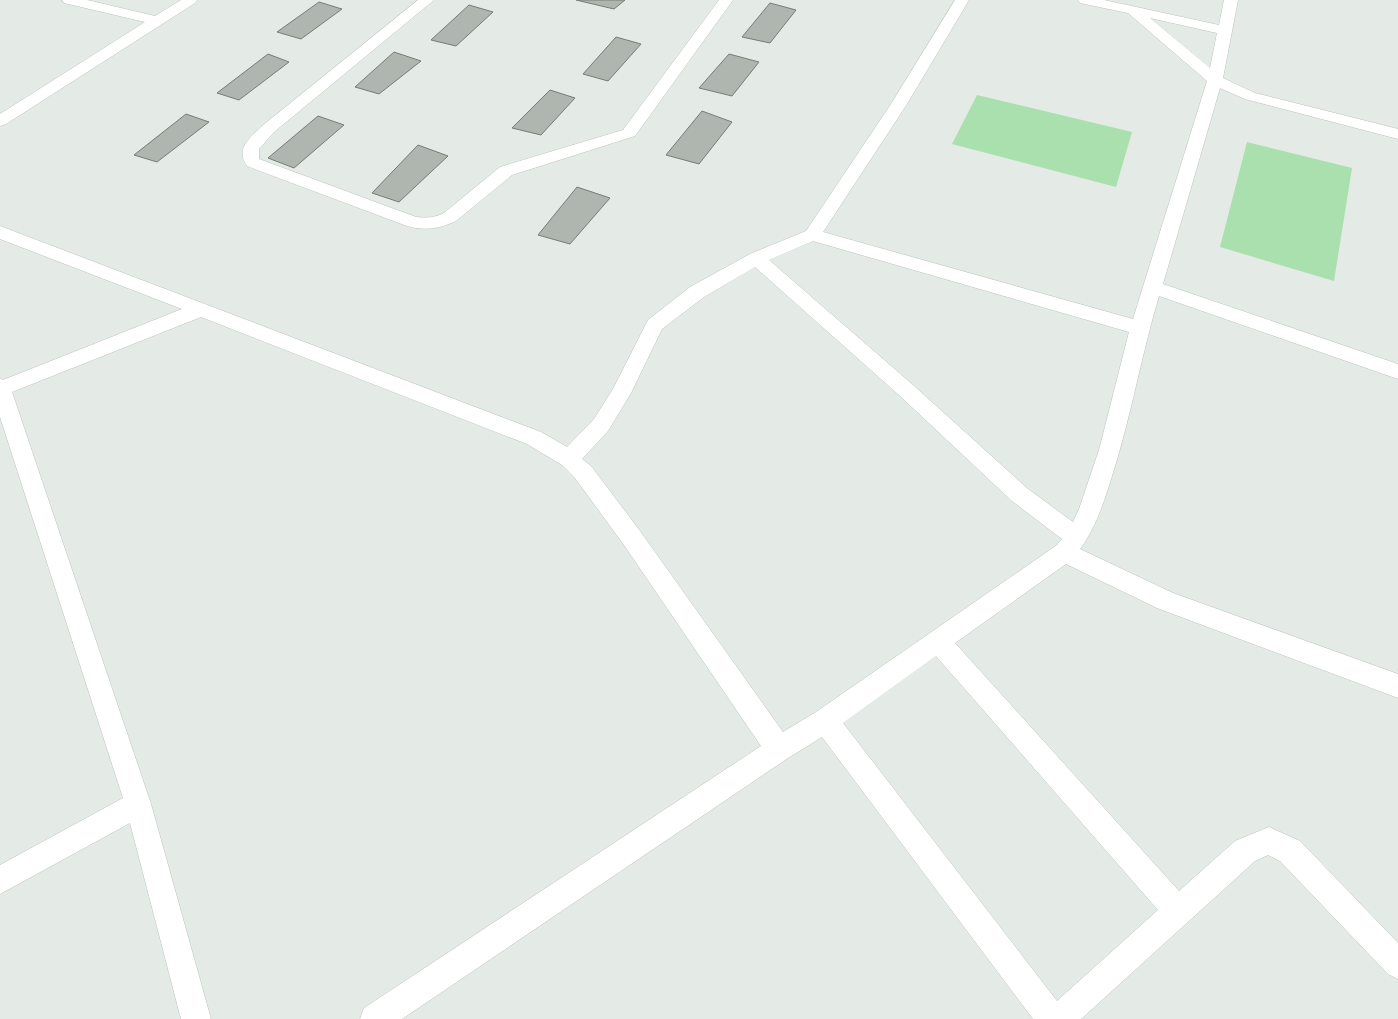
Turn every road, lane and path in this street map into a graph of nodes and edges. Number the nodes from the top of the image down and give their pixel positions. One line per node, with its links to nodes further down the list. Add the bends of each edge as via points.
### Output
1 (190, 0): 9 (street)
2 (427, 0): 3 (street, via 268,129 252,147 249,154 253,162 413,222 439,222 450,217 506,171 629,133)
3 (726, 0)
4 (962, 0): 15 (street, via 899,104)
5 (1085, 0): 8 (street)
6 (1231, 0): 10 (street)
7 (78, 1): 9 (street)
8 (1134, 12): 10 (street); 11 (street)
9 (158, 21): 12 (street)
10 (1224, 30): 11 (street)
11 (1215, 80): 13 (street, via 1250,96); 17 (street)
12 (0, 121)
13 (1398, 134)
14 (0, 232): 18 (street)
15 (812, 235): 16 (street); 19 (street)
16 (756, 258): 22 (street, via 697,292 655,325 621,393 600,425); 23 (street, via 906,390)
17 (1152, 287): 19 (street); 20 (street)
18 (199, 310): 21 (street); 22 (street, via 534,438)
19 (1140, 328): 23 (street, via 1110,450 1090,511)
20 (1398, 372)
21 (0, 388): 28 (street)
22 (569, 459): 27 (street, via 583,472 632,538)
23 (1071, 544): 24 (street); 25 (street, via 1165,601)
24 (939, 642): 26 (street); 30 (street)
25 (1398, 686)
26 (825, 721): 27 (street); 34 (street)
27 (779, 749): 33 (street)
28 (138, 804): 29 (street); 32 (street)
29 (0, 880)
30 (1179, 912): 31 (street, via 1245,852 1269,841 1290,850); 35 (street)
31 (1398, 964)
32 (196, 1019)
33 (375, 1019)
34 (1052, 1019)
35 (1059, 1019)

